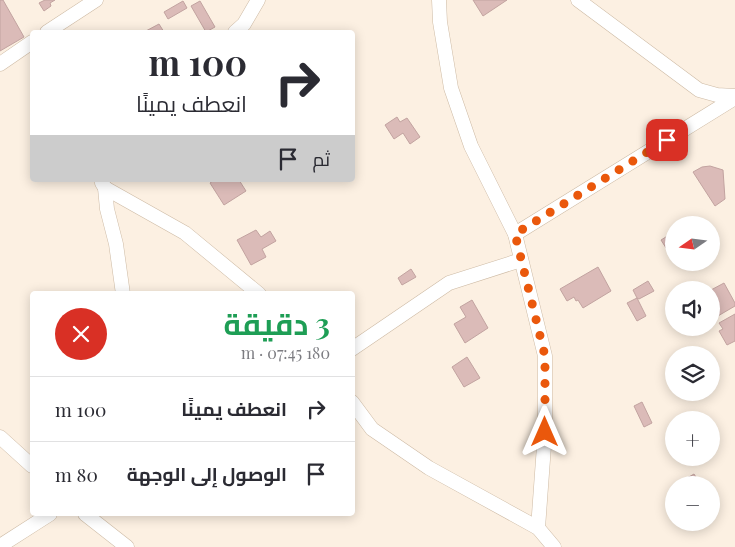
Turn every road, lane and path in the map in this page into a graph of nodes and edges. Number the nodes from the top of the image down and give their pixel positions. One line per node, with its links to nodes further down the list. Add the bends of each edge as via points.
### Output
1 (96, 0): 5 (street)
2 (258, 0): 6 (street)
3 (438, 0): 11 (street, via 451,88 470,146)
4 (578, 0): 9 (street, via 699,90)
5 (50, 30)
6 (237, 30)
7 (30, 43): 8 (street)
8 (0, 64)
9 (735, 97): 11 (street)
10 (103, 184): 13 (street); 14 (street, via 185,233)
11 (515, 234): 12 (street)
12 (521, 260): 15 (street, via 449,283); 21 (street, via 545,356 545,432)
13 (123, 291)
14 (255, 291)
15 (355, 347)
16 (355, 406): 21 (street, via 372,429 429,468)
17 (0, 437): 18 (street)
18 (30, 464)
19 (47, 516): 22 (street)
20 (88, 516): 23 (street)
21 (538, 528): 24 (street)
22 (0, 546)
23 (126, 547)
24 (554, 547)

